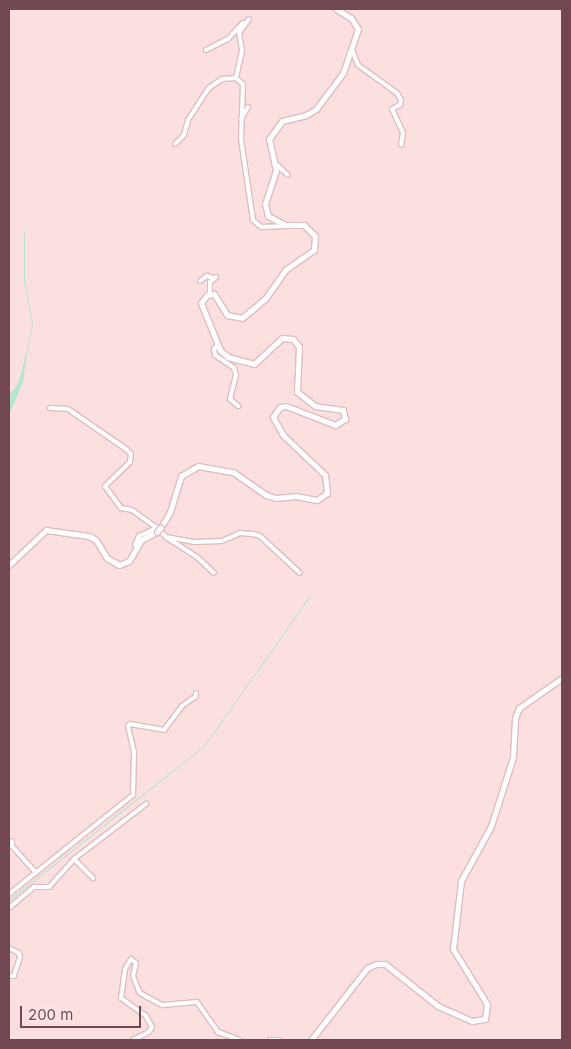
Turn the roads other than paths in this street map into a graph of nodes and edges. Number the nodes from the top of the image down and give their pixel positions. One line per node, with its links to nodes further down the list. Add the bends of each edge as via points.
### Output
1 (336, 9): 3 (street, via 351,18 358,29)
2 (206, 50): 4 (street, via 228,39 238,26 249,19 239,32 242,50)
3 (352, 50): 8 (street, via 358,65 401,100 400,105 392,109 403,133); 9 (street, via 343,73 316,109 282,121 272,132 269,139)
4 (236, 78): 6 (street, via 243,84); 7 (street, via 222,79 209,88 188,120 184,135)
5 (248, 107): 6 (street)
6 (241, 119): 11 (street, via 255,224 274,228)
7 (175, 144)
8 (401, 145)
9 (276, 164): 10 (street); 11 (street, via 265,204 268,216 285,225)
10 (288, 175)
11 (298, 224): 13 (street, via 304,225 315,236 314,250 285,270 274,288 248,314 236,318 227,315 220,299)
12 (200, 281): 13 (street, via 207,276 215,278 208,286)
13 (210, 293): 14 (street, via 201,303)
14 (218, 345): 15 (street, via 214,349 215,355 234,368 236,375 230,399); 17 (street, via 228,358 254,364 282,338 293,339 297,343 297,392 315,406 343,410 345,419 335,426 286,406 280,407 273,416 283,435 325,475 327,493 317,500 296,496 276,498 266,495 233,472 198,466 181,476 170,512)
15 (238, 406)
16 (50, 408): 17 (street, via 68,409 131,454 130,462 105,486 121,508 132,510)
17 (158, 529): 18 (street); 19 (street, via 135,545 129,561 119,565 107,558 96,540 89,536 52,529 41,534)
18 (166, 538): 20 (street, via 197,556); 21 (street, via 222,542 240,533 253,534 260,536)
19 (9, 565)
20 (214, 572)
21 (300, 573)
22 (562, 678): 37 (street, via 519,708 515,718 513,757 492,826 461,881 453,949 487,1004 485,1019 472,1021 438,1006 385,964 376,964 368,968)
23 (196, 693): 27 (street, via 164,730 128,726 134,752 133,795)
24 (146, 804): 26 (street)
25 (12, 841): 27 (street, via 12,846)
26 (74, 859): 28 (street); 30 (street, via 49,887 34,887)
27 (36, 874): 29 (street)
28 (93, 878)
29 (9, 894)
30 (9, 908)
31 (9, 948): 32 (street, via 20,957 14,976)
32 (9, 976)
33 (133, 1040): 34 (street, via 152,1027 146,1016 120,998 125,969 131,960 136,963 133,976 140,993 162,1004 197,1002 218,1032)
34 (240, 1040)
35 (270, 1040): 36 (street)
36 (280, 1040)
37 (311, 1040)

